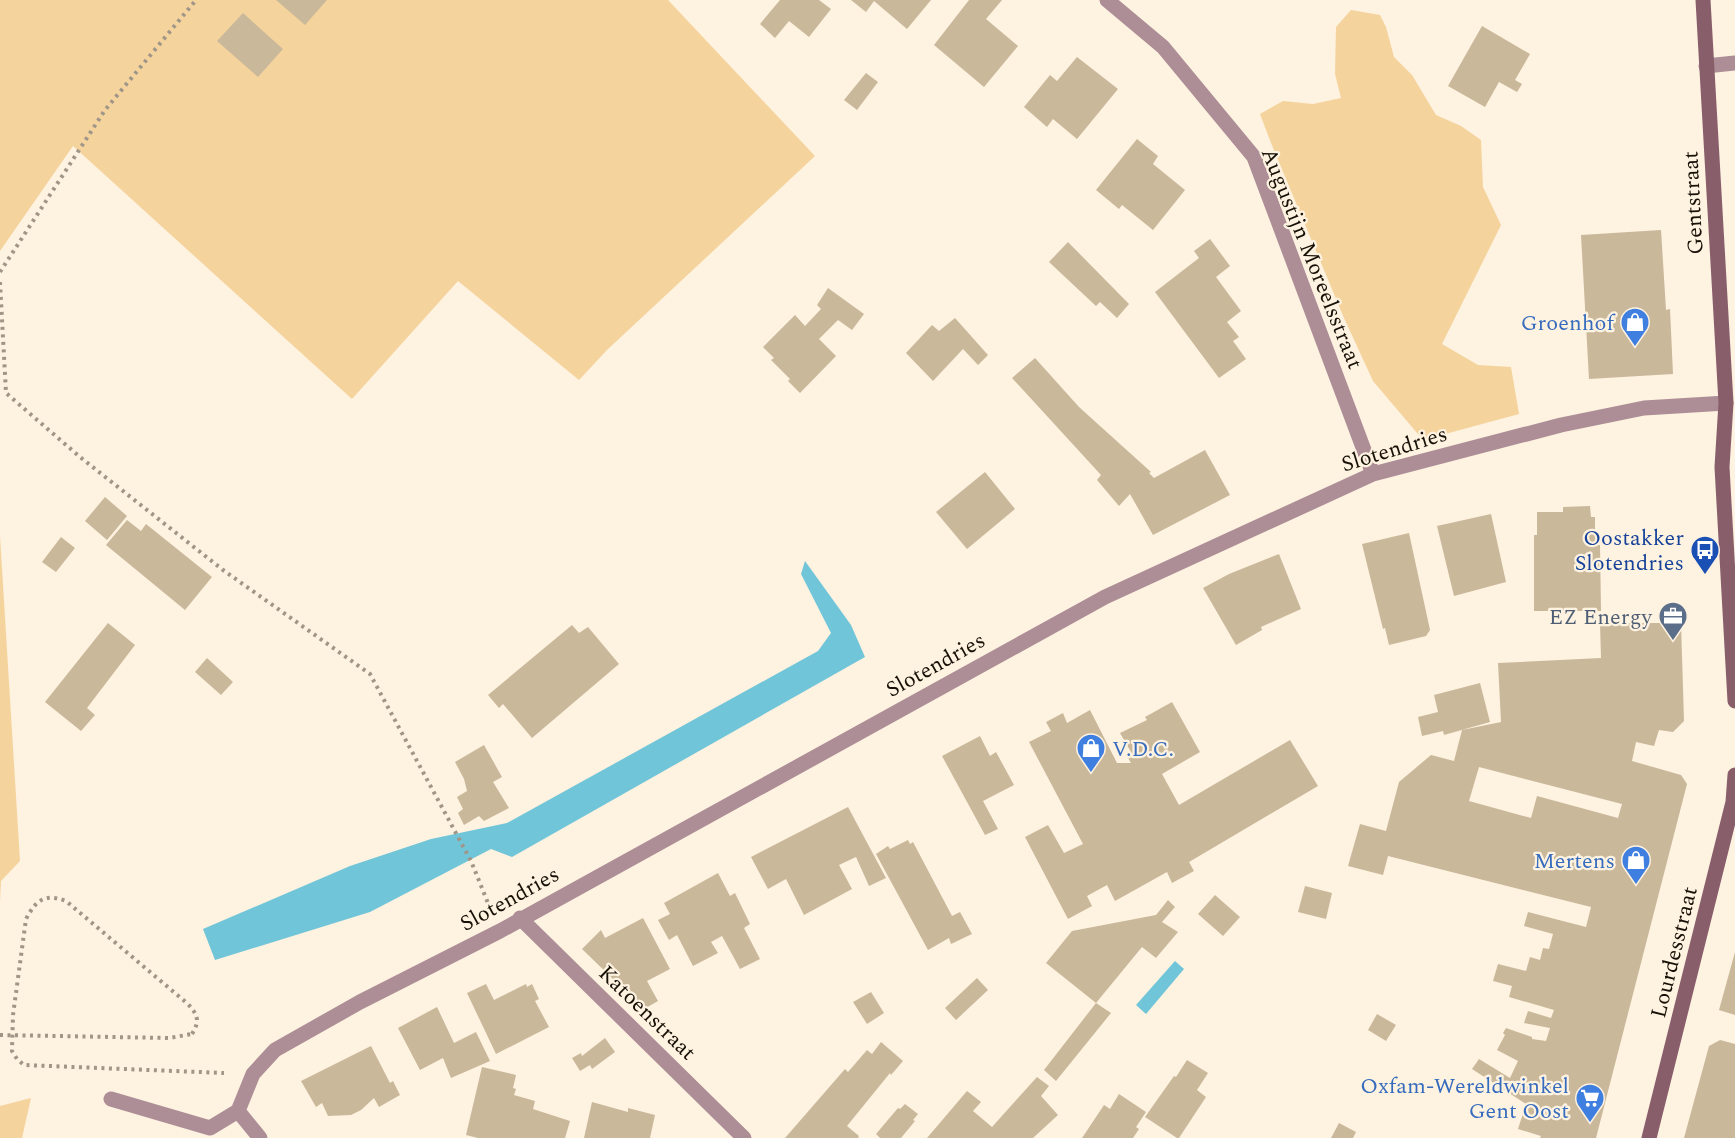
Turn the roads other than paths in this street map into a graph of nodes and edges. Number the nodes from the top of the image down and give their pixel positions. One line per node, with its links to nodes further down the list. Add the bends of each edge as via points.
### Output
1 (1107, 0): 6 (street, Augustijn Moreelsstraat, via 1163,47 1254,157)
2 (1703, 0): 4 (street, Gentstraat)
3 (1735, 63): 4 (street)
4 (1706, 66): 5 (street, Gentstraat)
5 (1731, 403): 6 (street, Slotendries, via 1644,408 1561,425); 7 (street, via 1722,467)
6 (1372, 474): 10 (street, Slotendries, via 1105,597)
7 (1735, 701)
8 (1735, 775): 9 (street, Lourdesstraat)
9 (1734, 802): 15 (street, Lourdesstraat)
10 (520, 918): 12 (street, Slotendries, via 274,1050 253,1074); 14 (street, Katoenstraat)
11 (111, 1099): 12 (street, via 210,1128)
12 (238, 1111): 13 (street)
13 (260, 1138)
14 (744, 1138)
15 (1649, 1138)

